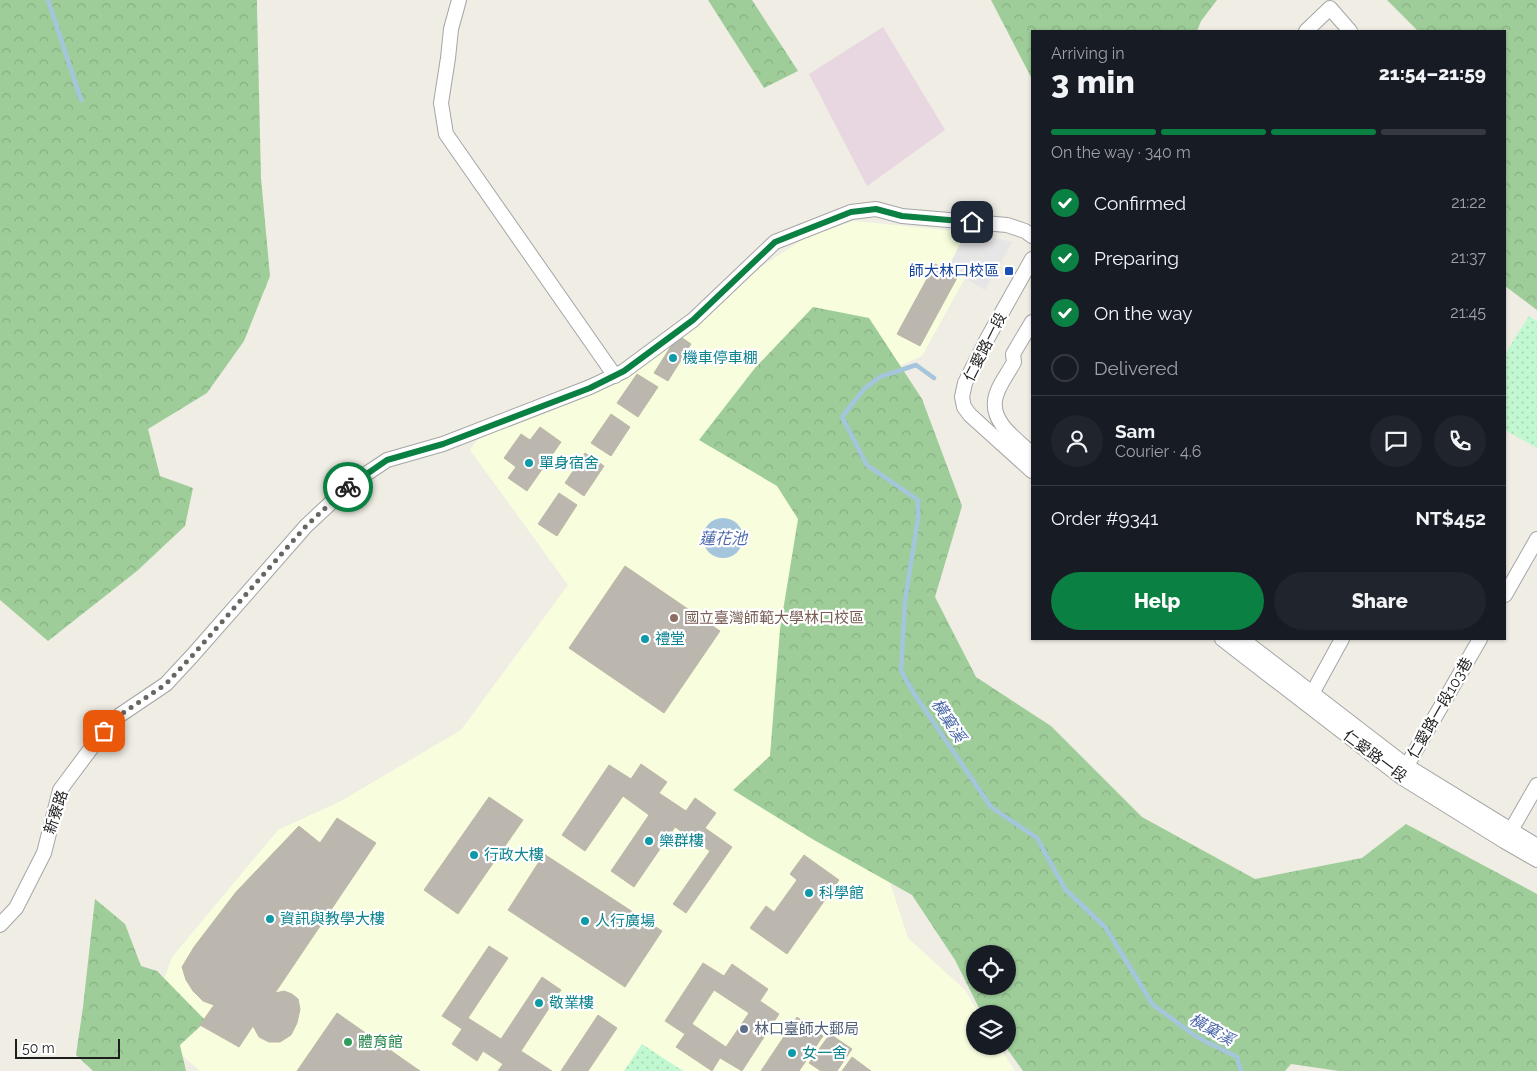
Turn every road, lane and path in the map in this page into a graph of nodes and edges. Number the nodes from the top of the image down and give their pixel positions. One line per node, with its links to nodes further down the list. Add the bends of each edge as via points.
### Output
1 (459, 0): 7 (street, via 451,29 441,103 446,134)
2 (1307, 30): 3 (street, via 1330,8)
3 (1349, 30)
4 (1031, 235): 7 (street, 新寮路, via 1007,225 902,216 876,209 851,212 775,242 693,320)
5 (1031, 261): 9 (street, 仁愛路一段, via 987,339 965,383 962,397 970,415)
6 (1031, 324): 8 (street, 仁愛路一段, via 1012,354 1014,362 994,400 999,421)
7 (615, 376): 22 (street, 新寮路, via 443,444 387,460 351,484 306,526 166,684 120,715 104,731 60,790 44,852 16,908)
8 (1031, 453)
9 (1031, 470)
10 (1537, 539): 11 (street)
11 (1506, 593)
12 (1223, 640): 16 (street, 仁愛路一段)
13 (1243, 640): 16 (street, 仁愛路一段)
14 (1341, 640): 16 (street)
15 (1479, 640): 17 (street, 仁愛路一段103巷)
16 (1309, 699): 17 (street, 仁愛路一段)
17 (1404, 772): 19 (street, 仁愛路一段)
18 (1537, 785): 19 (street)
19 (1507, 836): 20 (street, 仁愛路一段); 21 (street, 仁愛路一段)
20 (1537, 846)
21 (1537, 860)
22 (0, 925)

